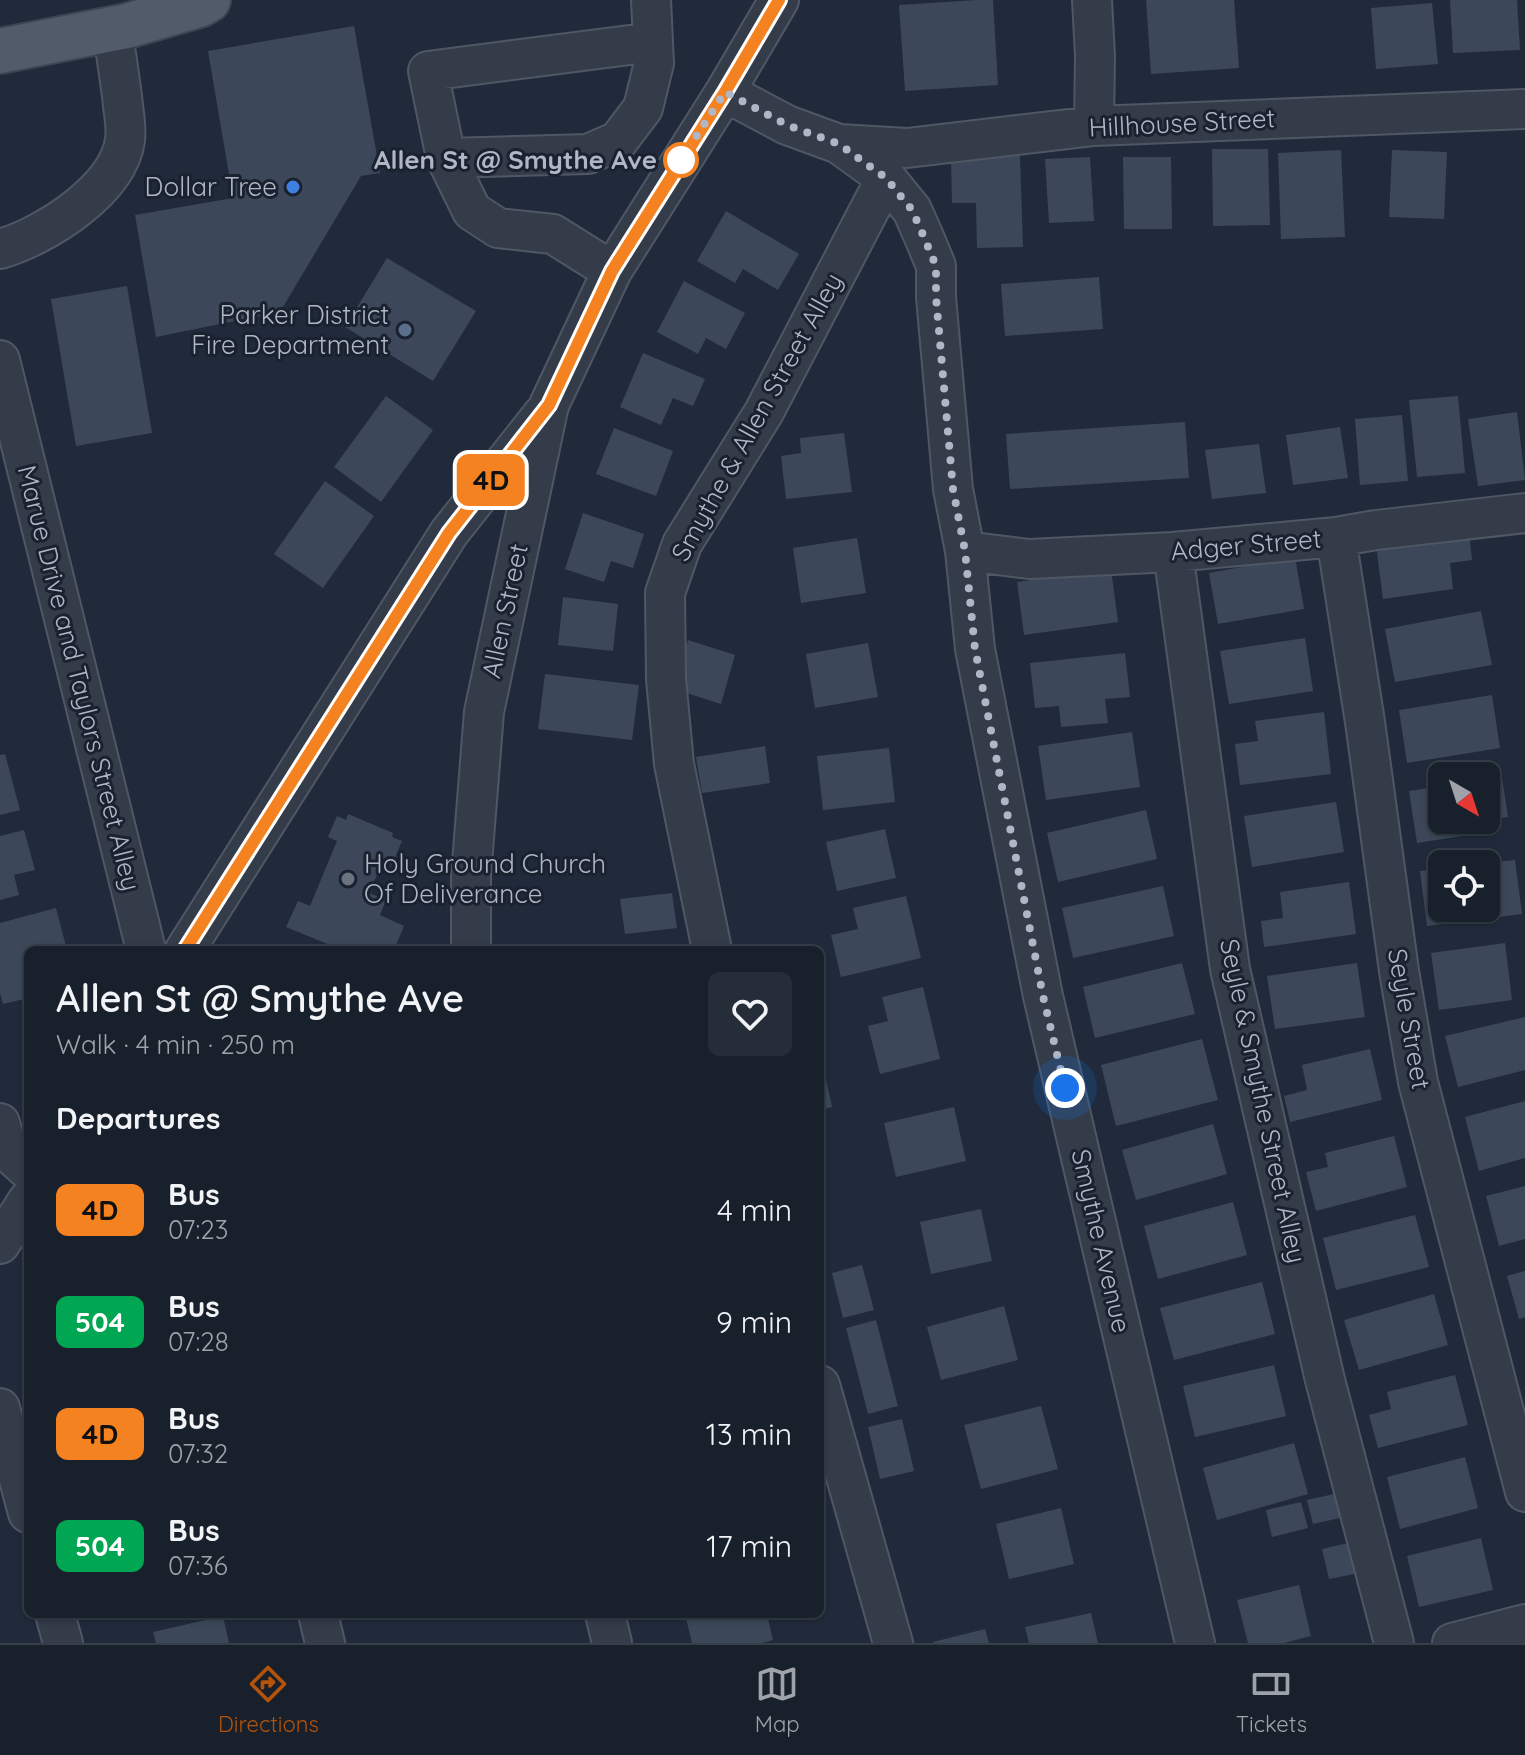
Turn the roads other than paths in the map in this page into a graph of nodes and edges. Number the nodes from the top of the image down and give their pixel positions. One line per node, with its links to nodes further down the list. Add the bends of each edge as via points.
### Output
1 (208, 0): 5 (main road)
2 (651, 0): 6 (street)
3 (779, 0): 8 (street, Allen Street)
4 (1092, 0): 10 (street)
5 (112, 29): 7 (main road); 14 (street, via 125,140 115,167 93,194 60,220)
6 (653, 42): 12 (street, via 654,63 643,108 618,141 588,154); 12 (street, via 428,71)
7 (0, 51)
8 (725, 92): 11 (street, Smythe Avenue, via 787,125); 15 (street, Allen Street)
9 (1525, 109): 10 (street, Hillhouse Street)
10 (1094, 126): 11 (street, Hillhouse Street, via 907,148)
11 (839, 144): 13 (street, Smythe Avenue)
12 (446, 158): 15 (street, via 472,211 498,228 553,234)
13 (886, 178): 20 (street, Smythe Avenue, via 912,210 936,266 953,489); 25 (street, Smythe & Allen Street Alley, via 764,412 682,544 665,593 674,764)
14 (0, 249)
15 (612, 271): 17 (street, Allen Street)
16 (0, 360): 22 (street, Marue Drive and Taylors Street Alley)
17 (549, 405): 23 (street, via 449,533); 24 (street, Allen Street, via 484,712)
18 (1525, 513): 19 (street, Adger Street)
19 (1336, 537): 21 (street, Adger Street); 34 (street, Seyle Street, via 1418,1082)
20 (965, 551): 21 (street, Adger Street, via 1029,559); 44 (street, Smythe Avenue, via 975,649 1043,996)
21 (1173, 552): 45 (street, Seyle & Smythe Street Alley, via 1230,969 1325,1380)
22 (145, 946)
23 (188, 946)
24 (471, 946)
25 (711, 946)
26 (0, 1123): 27 (street, via 8,1152)
27 (24, 1166)
28 (24, 1185): 29 (street)
29 (0, 1192)
30 (24, 1206): 31 (street)
31 (0, 1244)
32 (824, 1399): 43 (street)
33 (0, 1408): 35 (street)
34 (1525, 1492)
35 (24, 1498)
36 (56, 1618): 40 (street)
37 (319, 1618): 41 (street)
38 (606, 1618): 42 (street)
39 (1525, 1624): 46 (street)
40 (63, 1643)
41 (325, 1643)
42 (612, 1643)
43 (893, 1643)
44 (1195, 1643)
45 (1394, 1643)
46 (1452, 1643)

